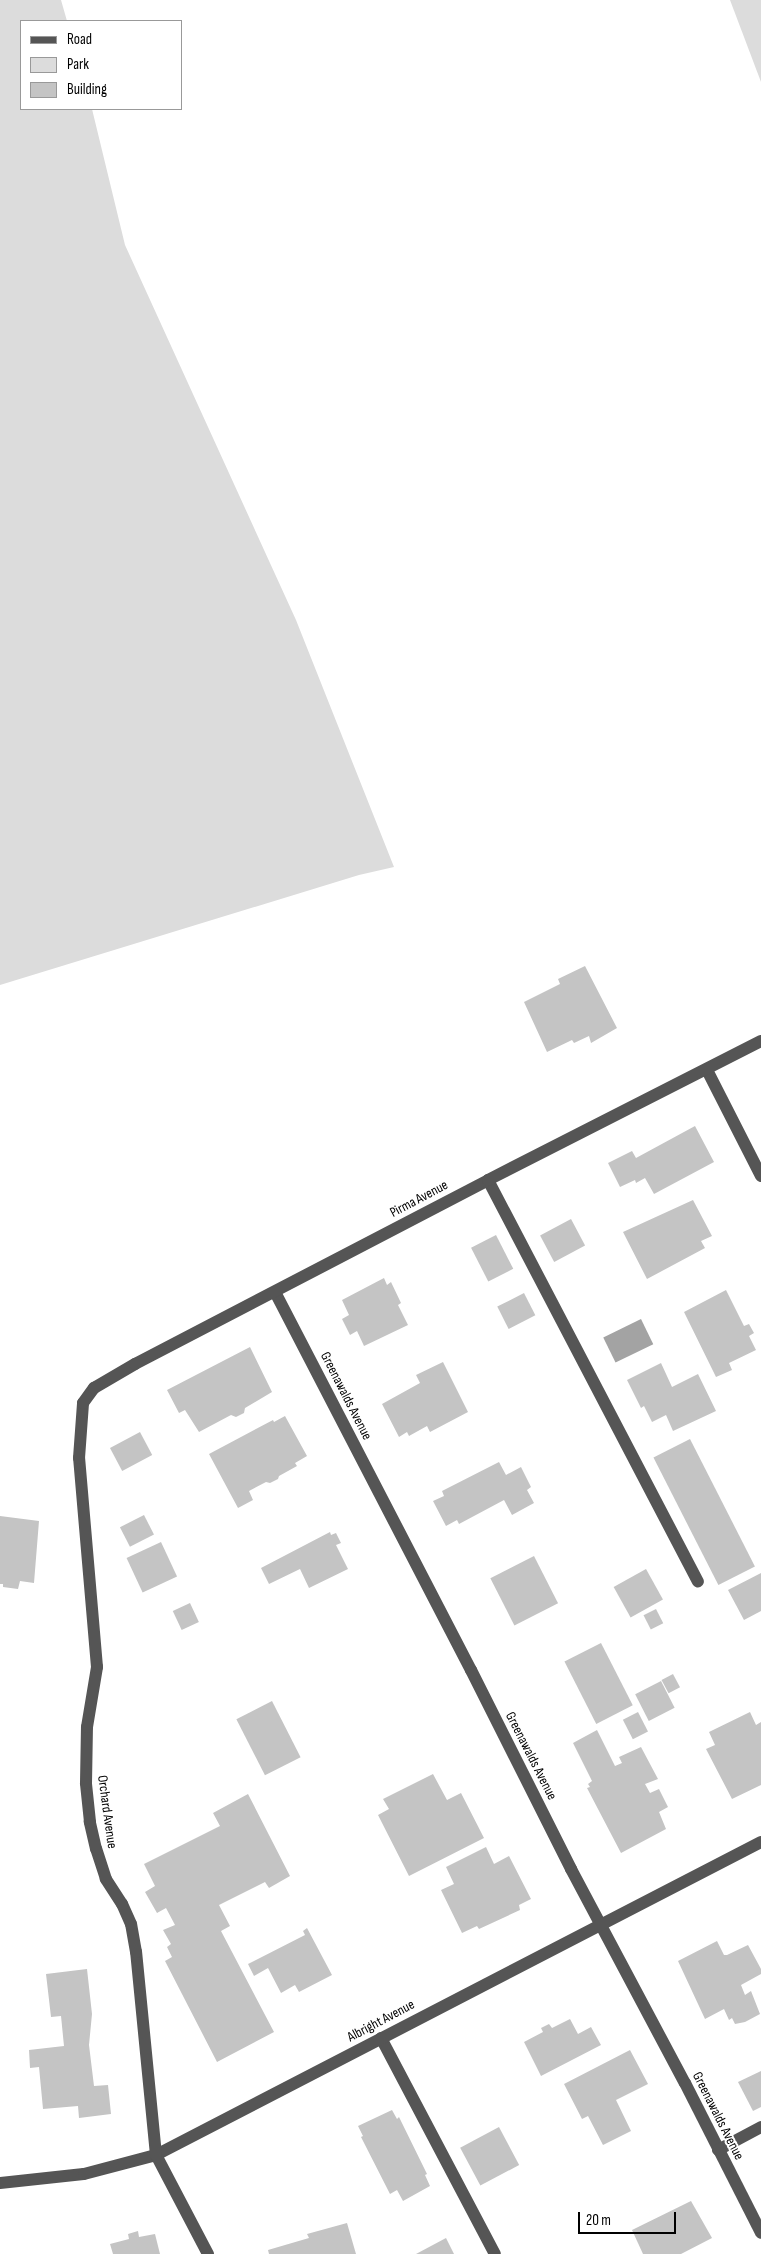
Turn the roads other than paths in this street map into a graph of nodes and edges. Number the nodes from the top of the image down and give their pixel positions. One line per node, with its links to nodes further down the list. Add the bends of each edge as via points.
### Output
1 (761, 1041): 2 (street, Pirma Avenue)
2 (707, 1070): 3 (street); 4 (street, Pirma Avenue)
3 (761, 1176)
4 (488, 1180): 5 (street, Pirma Avenue); 7 (street)
5 (276, 1292): 6 (street, Pirma Avenue); 9 (street, Greenawalds Avenue)
6 (94, 1388): 13 (street, Orchard Avenue, via 83,1402 79,1458 97,1666 87,1728 86,1783 96,1849 106,1878 131,1924)
7 (698, 1581)
8 (761, 1842): 9 (street, Albright Avenue)
9 (600, 1924): 10 (street, Albright Avenue); 12 (street, Greenawalds Avenue)
10 (381, 2038): 13 (street, Albright Avenue); 17 (street)
11 (761, 2127): 12 (street)
12 (718, 2150): 15 (street, Greenawalds Avenue)
13 (156, 2155): 14 (street, Albright Avenue, via 84,2174); 16 (street, Orchard Avenue)
14 (0, 2184)
15 (761, 2233)
16 (208, 2254)
17 (495, 2254)

